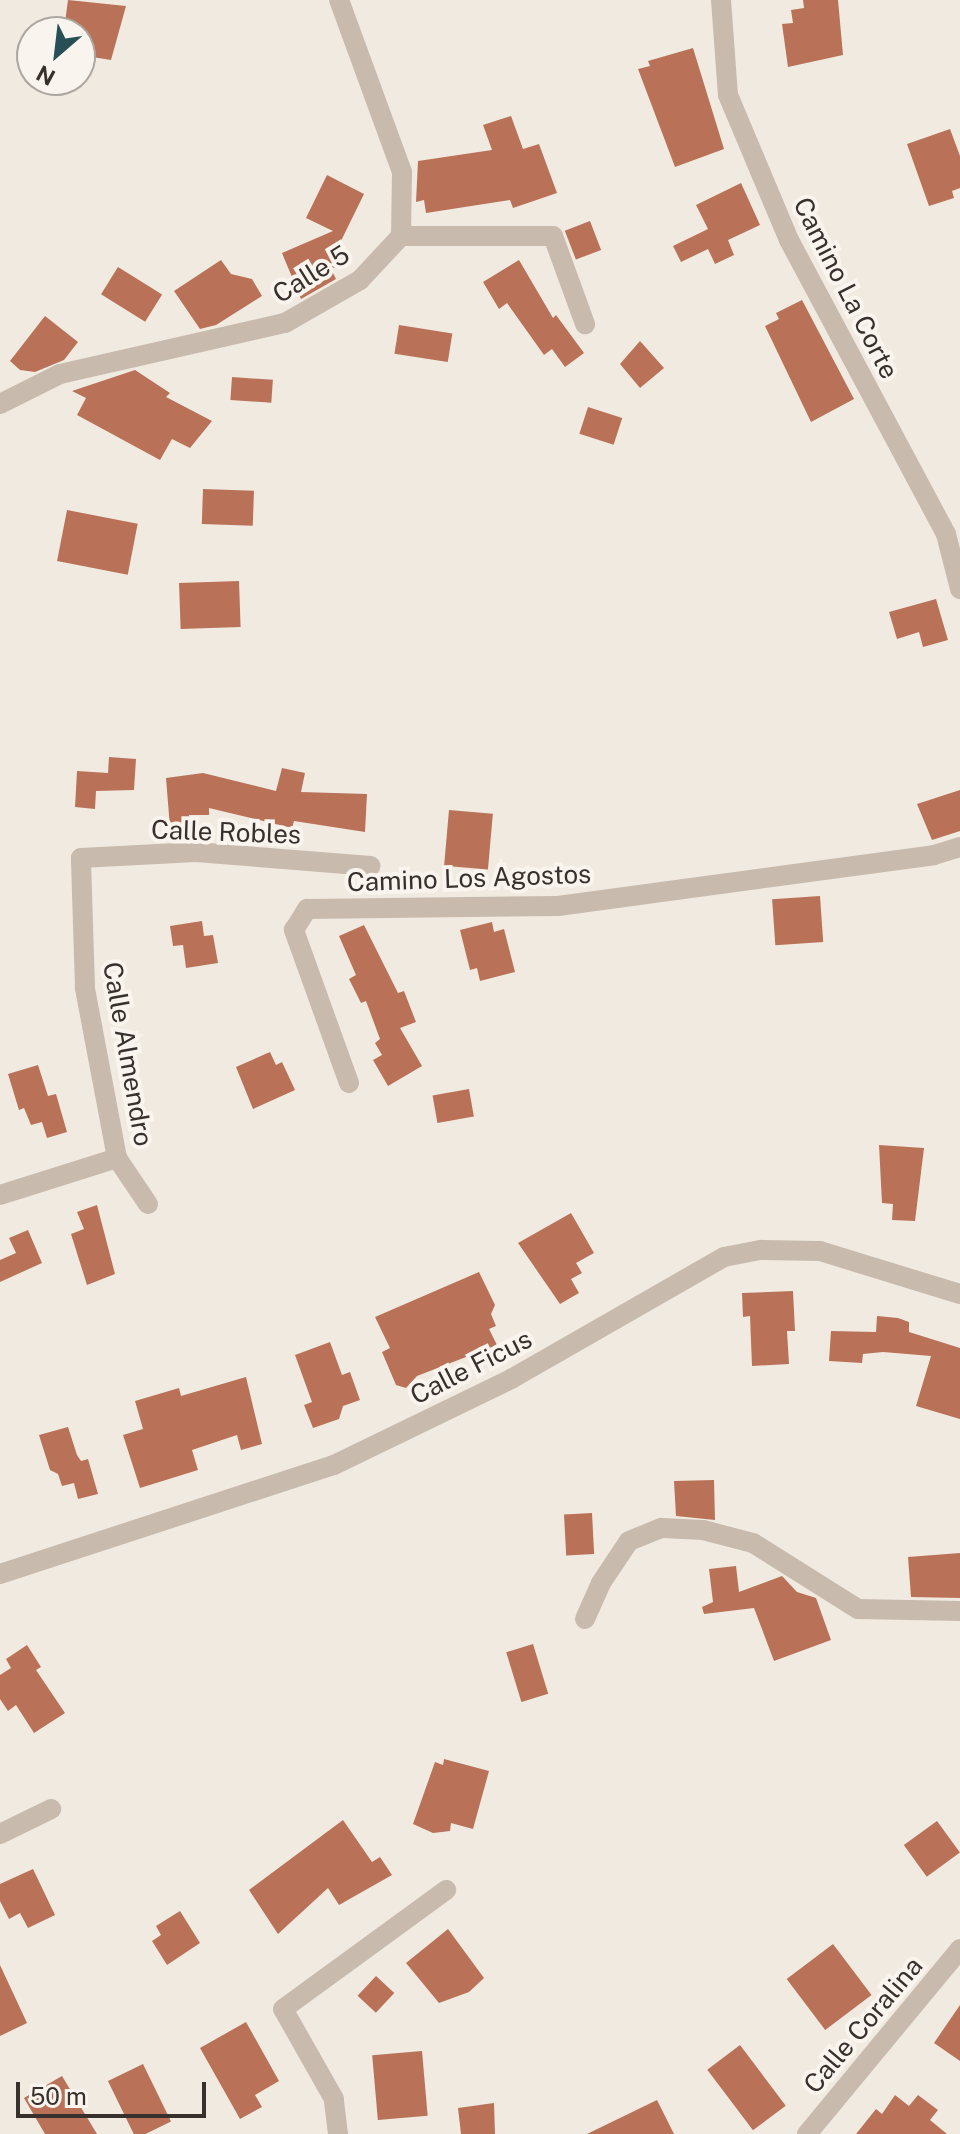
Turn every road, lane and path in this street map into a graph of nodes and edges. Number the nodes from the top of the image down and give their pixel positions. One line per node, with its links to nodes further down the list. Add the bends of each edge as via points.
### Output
1 (339, 0): 3 (street, via 402,172)
2 (721, 0): 6 (street, Camino La Corte, via 728,95 789,240 946,534)
3 (401, 236): 4 (street, via 553,236); 5 (street, Calle 5, via 360,280 285,323 60,374)
4 (585, 324)
5 (0, 404)
6 (960, 589)
7 (960, 847): 10 (street, Camino Los Agostos, via 934,855 558,906 307,909 294,930)
8 (81, 858): 9 (street, Calle Robles, via 196,852); 11 (street, Calle Almendro, via 85,988)
9 (370, 866)
10 (349, 1083)
11 (117, 1158): 12 (street); 13 (street, Calle Almendro)
12 (0, 1195)
13 (148, 1204)
14 (960, 1294): 15 (street, Calle Ficus, via 820,1251 761,1250 724,1257 511,1379 334,1465)
15 (0, 1574)
16 (960, 1611): 17 (street, via 858,1609 753,1543 703,1530 662,1528 629,1541)
17 (585, 1619)
18 (51, 1809): 19 (street)
19 (0, 1834)
20 (446, 1890): 22 (street, via 283,2009 334,2099)
21 (960, 1949): 23 (street, Calle Coralina)
22 (338, 2134)
23 (807, 2134)

